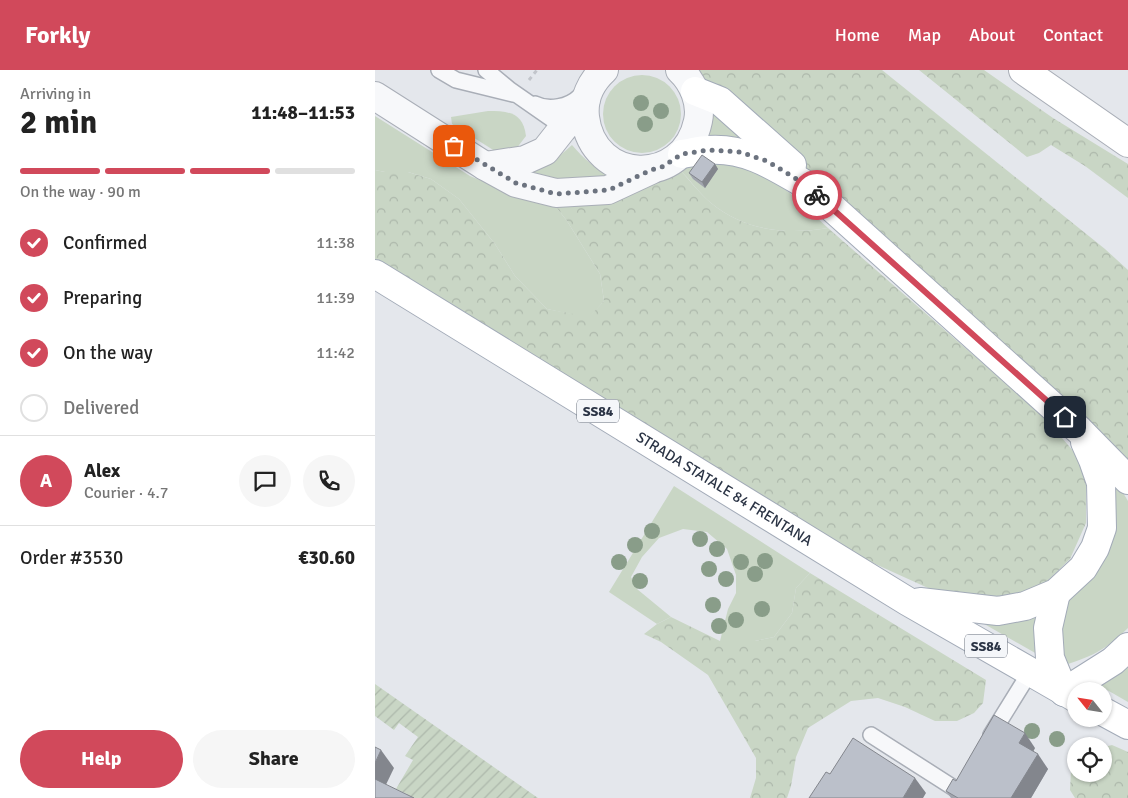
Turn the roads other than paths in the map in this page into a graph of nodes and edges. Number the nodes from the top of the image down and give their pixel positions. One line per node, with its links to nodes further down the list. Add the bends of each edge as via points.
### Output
1 (439, 70): 7 (lane, via 456,80)
2 (486, 70): 7 (lane)
3 (1023, 70): 9 (main road)
4 (687, 80): 11 (street, via 698,104 699,118 696,131); 14 (main road, via 720,101 793,166)
5 (594, 85): 7 (lane, via 577,99 551,108); 8 (street); 10 (street, via 584,113 586,128)
6 (375, 96): 12 (street)
7 (521, 97): 8 (lane)
8 (564, 128): 10 (lane); 12 (street, via 545,151 525,160)
9 (1128, 142)
10 (599, 152): 13 (street, via 623,168)
11 (682, 154): 13 (street); 14 (main road, via 709,150 740,152 767,161)
12 (485, 166): 13 (street, via 516,183 556,194 609,190)
13 (651, 170)
14 (808, 186): 16 (main road)
15 (375, 274): 19 (main road, STRADA STATALE 84 FRENTANA / SS84)
16 (1079, 430): 17 (main road); 18 (main road, via 1101,483 1102,528 1083,568)
17 (1128, 480)
18 (1057, 593): 19 (main road, via 1025,606 997,611); 23 (main road, via 1049,628 1049,658)
19 (907, 601): 21 (main road, STRADA STATALE 84 FRENTANA / SS84)
20 (1128, 647): 22 (main road)
21 (1030, 672): 24 (main road, STRADA STATALE 84 FRENTANA / SS84); 28 (lane)
22 (1086, 682)
23 (1067, 690)
24 (1067, 693)
25 (1113, 717): 26 (main road)
26 (1128, 725)
27 (871, 735): 30 (lane)
28 (985, 745)
29 (966, 775): 30 (lane)
30 (955, 794)

